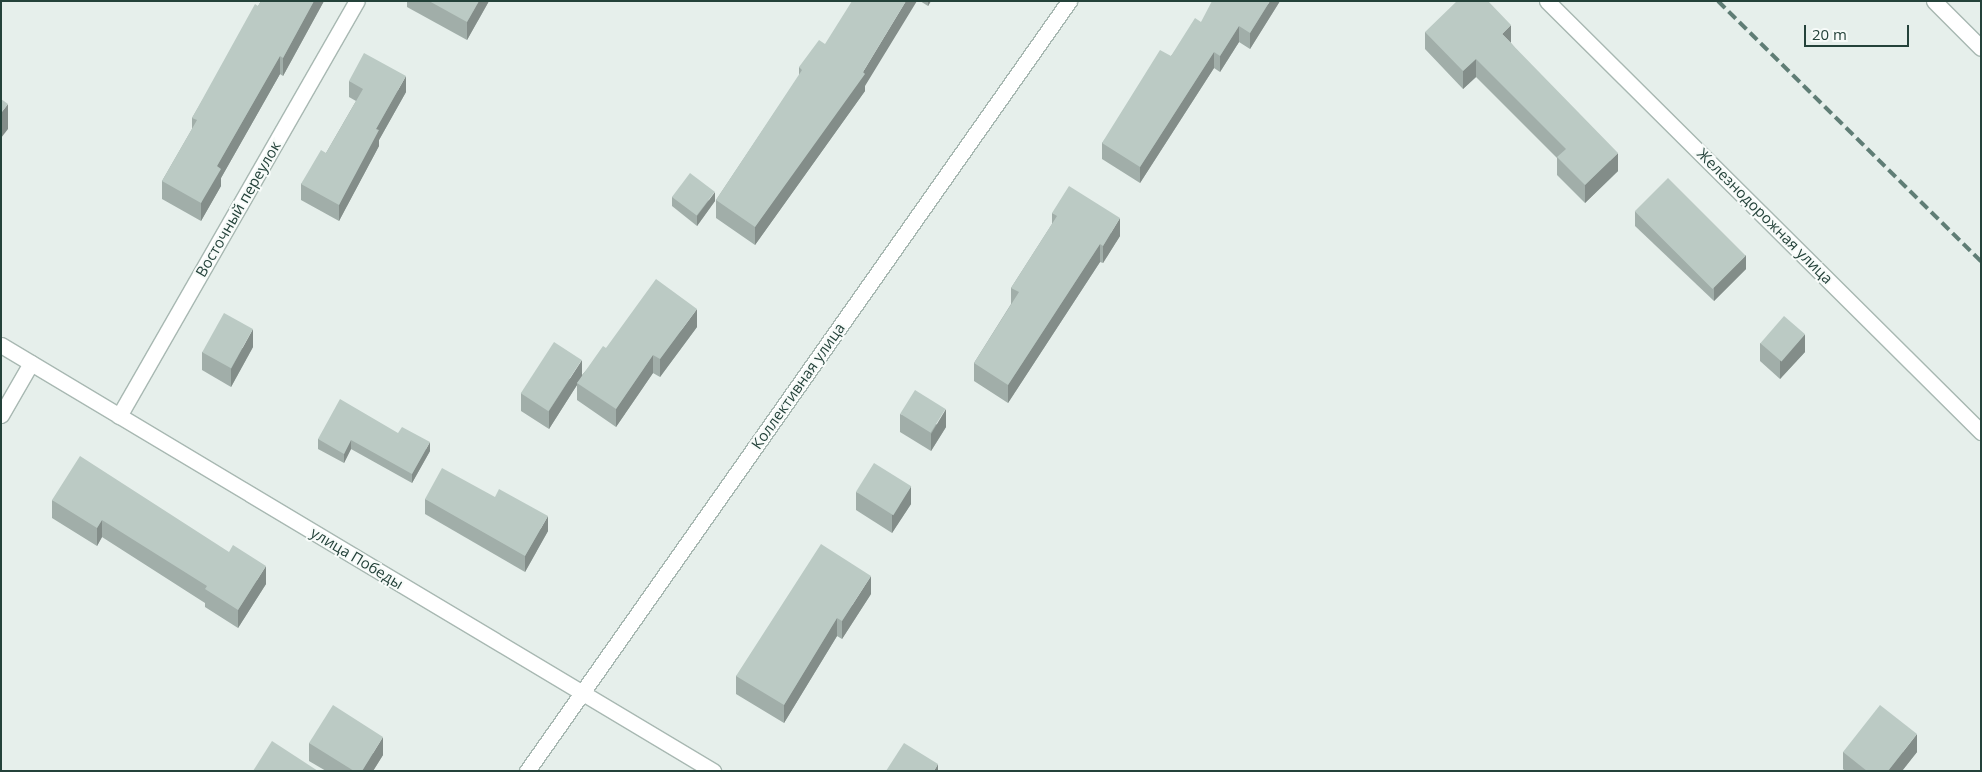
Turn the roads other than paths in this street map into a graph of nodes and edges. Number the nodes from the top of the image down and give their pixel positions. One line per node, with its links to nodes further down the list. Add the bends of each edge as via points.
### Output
1 (356, 1): 9 (street, Восточный переулок)
2 (1070, 1): 11 (street, Коллективная улица)
3 (1547, 1): 10 (street, Железнодорожная улица)
4 (1934, 1): 5 (street)
5 (1981, 48)
6 (1, 345): 7 (street, улица Победы)
7 (31, 364): 8 (street); 9 (street, улица Победы)
8 (1, 416)
9 (119, 416): 11 (street, улица Победы)
10 (1981, 432)
11 (582, 691): 12 (street, Коллективная улица); 13 (street, улица Победы)
12 (527, 771)
13 (713, 771)

